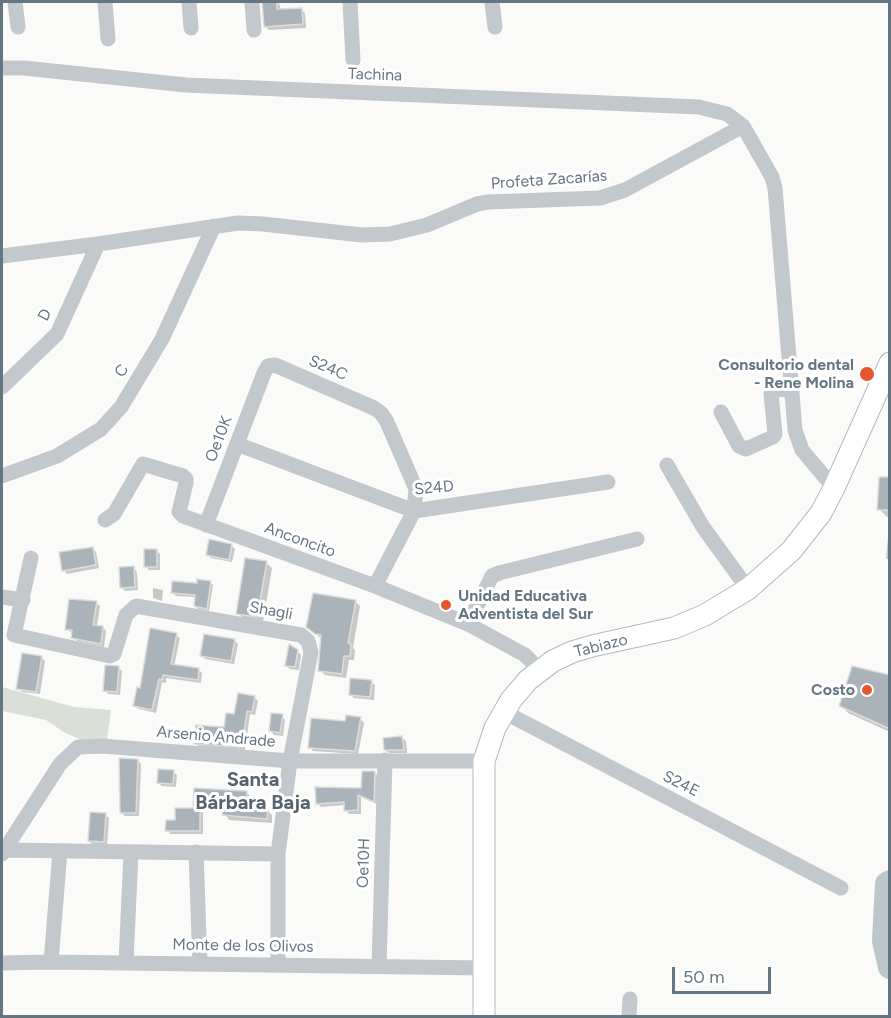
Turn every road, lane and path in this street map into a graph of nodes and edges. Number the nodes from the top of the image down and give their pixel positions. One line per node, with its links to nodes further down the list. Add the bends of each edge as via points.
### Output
1 (15, 2): 7 (street)
2 (105, 2): 11 (street)
3 (189, 2): 9 (street)
4 (252, 2): 10 (street)
5 (350, 2): 12 (street)
6 (492, 2): 8 (street)
7 (18, 27)
8 (495, 27)
9 (191, 28)
10 (254, 30)
11 (108, 39)
12 (353, 60)
13 (2, 68): 14 (street, Tachina, via 186,85 699,107 727,114)
14 (743, 126): 15 (street, Profeta Zacarías, via 625,190 600,198 488,202 428,225 390,234 362,235 263,224); 21 (street, via 775,188)
15 (214, 226): 16 (street, Profeta Zacarías); 25 (street, C, via 162,339 121,407 101,429 57,456)
16 (98, 244): 17 (street, Profeta Zacarías); 20 (street, D, via 57,334)
17 (2, 256)
18 (890, 363): 27 (street, Tabiazo)
19 (268, 366): 23 (street, Oe10K); 28 (street, S24C, via 275,365 381,413 414,482)
20 (2, 387)
21 (792, 388): 22 (street, via 774,390 771,394 773,437 746,448 739,446); 27 (street, via 795,430 802,450)
22 (721, 412)
23 (237, 444): 28 (street, S24D); 30 (street, Oe10K)
24 (668, 465): 34 (street, via 703,527)
25 (2, 476)
26 (608, 482): 28 (street, S24D)
27 (834, 488): 34 (street, Tabiazo, via 804,536)
28 (414, 511): 33 (street)
29 (105, 520): 30 (street, Anconcito, via 114,514 143,464 183,476 186,479 178,512)
30 (206, 525): 33 (street, Anconcito)
31 (637, 539): 37 (street, via 492,576)
32 (31, 558): 36 (street, Shagli)
33 (375, 586): 37 (street, Anconcito)
34 (748, 589): 38 (street, Tabiazo, via 675,628 582,649)
35 (2, 597): 36 (street)
36 (23, 600): 41 (street, Shagli, via 14,634 106,657 114,654 126,615 136,606 300,635 308,641 311,652)
37 (468, 624): 38 (street, Anconcito, via 525,655)
38 (540, 670): 39 (street, Tabiazo)
39 (504, 712): 42 (street, Tabiazo); 48 (street, S24E)
40 (385, 760): 41 (street, Arsenio Andrade); 42 (street, Arsenio Andrade); 54 (street, Oe10H)
41 (290, 761): 44 (street, Arsenio Andrade, via 78,747 60,764); 47 (street, Shagli)
42 (484, 761): 55 (street, Tabiazo)
43 (60, 851): 44 (street); 45 (street); 49 (street)
44 (2, 852)
45 (131, 852): 46 (street); 51 (street)
46 (196, 852): 47 (street); 52 (street)
47 (278, 854): 53 (street, Shagli)
48 (841, 888)
49 (51, 962): 50 (street, Monte de los Olivos); 51 (street, Monte de los Olivos)
50 (2, 963)
51 (126, 963): 52 (street, Monte de los Olivos)
52 (200, 964): 53 (street, Monte de los Olivos)
53 (278, 965): 54 (street, Monte de los Olivos)
54 (379, 966): 55 (street, Monte de los Olivos)
55 (484, 968): 57 (street, Tabiazo)
56 (630, 999): 58 (street)
57 (484, 1017)
58 (628, 1017)

